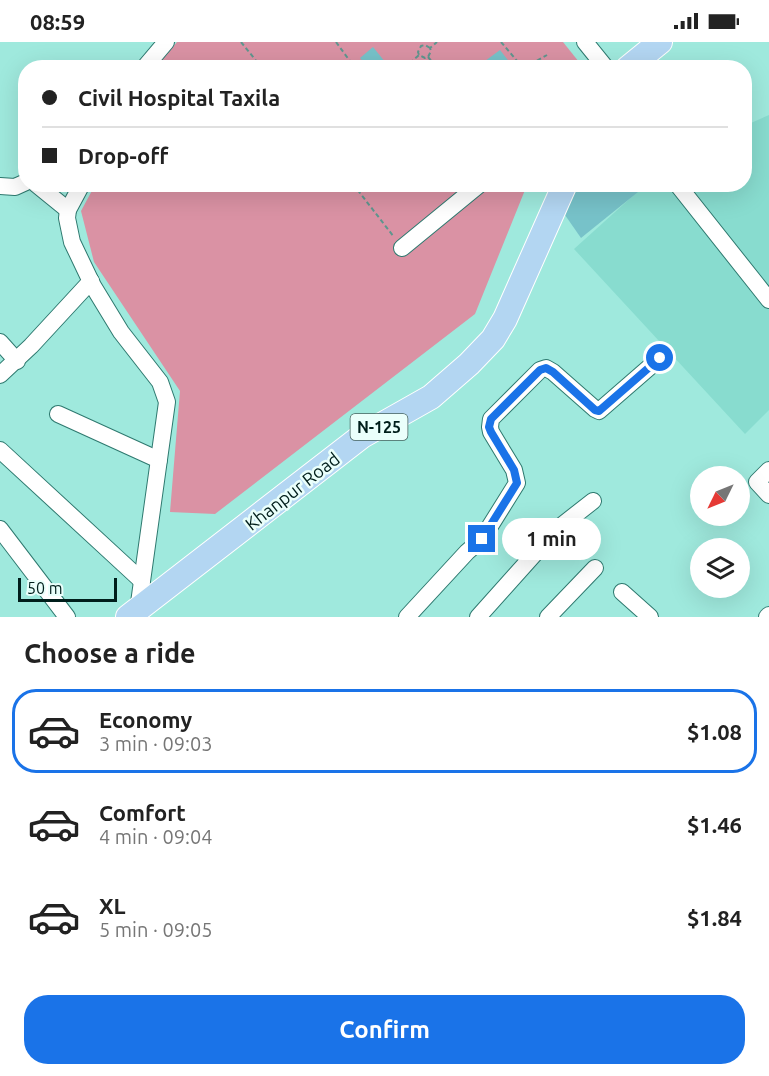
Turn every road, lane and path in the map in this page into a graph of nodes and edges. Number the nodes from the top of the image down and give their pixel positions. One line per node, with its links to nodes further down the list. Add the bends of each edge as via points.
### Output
1 (166, 42): 14 (street)
2 (242, 42): 15 (path)
3 (336, 42): 16 (path)
4 (418, 42): 9 (path)
5 (437, 42): 10 (path)
6 (501, 42): 19 (path)
7 (585, 42): 21 (street)
8 (660, 42): 22 (highway)
9 (421, 46): 10 (path); 11 (path)
10 (430, 48): 13 (path)
11 (419, 55): 13 (path); 17 (path)
12 (547, 55): 20 (path)
13 (428, 57): 18 (path)
14 (151, 60)
15 (256, 60)
16 (349, 60)
17 (413, 60)
18 (430, 60)
19 (516, 60)
20 (538, 60)
21 (600, 60)
22 (638, 60)
23 (0, 186): 24 (street)
24 (18, 186)
25 (46, 192): 31 (street)
26 (78, 192): 31 (street)
27 (359, 192): 32 (path)
28 (470, 192): 32 (street)
29 (561, 192): 49 (highway, Khanpur Road / N-125, via 505,319 493,339 469,364 431,397 362,436)
30 (683, 192): 34 (street)
31 (68, 210): 33 (street, via 72,242)
32 (402, 248)
33 (91, 281): 37 (street); 41 (street, via 121,332 160,382 167,402)
34 (769, 300)
35 (0, 342): 37 (street)
36 (660, 358): 51 (street, via 599,411 546,368 540,370 491,419 489,427 514,470 517,483 482,539)
37 (17, 361): 38 (street)
38 (0, 375)
39 (58, 414): 41 (street)
40 (0, 450): 47 (street)
41 (159, 460): 47 (street)
42 (769, 470): 43 (street, via 757,482)
43 (769, 495)
44 (593, 501): 52 (street, via 556,530)
45 (0, 530): 50 (street)
46 (595, 568): 53 (street)
47 (142, 581): 49 (street)
48 (622, 592): 54 (street)
49 (133, 613)
50 (67, 617)
51 (407, 617)
52 (478, 617)
53 (548, 617)
54 (650, 617)

